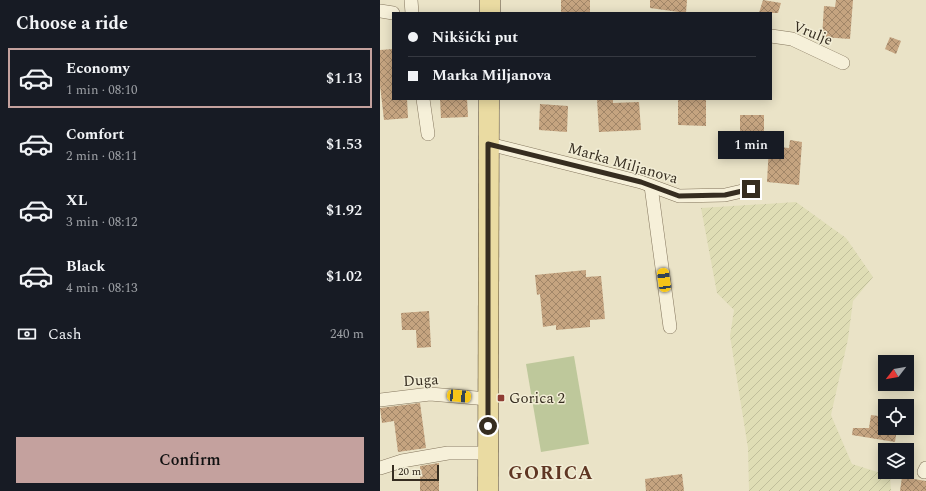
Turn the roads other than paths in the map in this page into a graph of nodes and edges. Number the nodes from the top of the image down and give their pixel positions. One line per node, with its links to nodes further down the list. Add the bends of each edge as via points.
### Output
1 (411, 0): 4 (street)
2 (490, 0): 5 (main road)
3 (380, 11): 6 (street)
4 (412, 12)
5 (490, 12)
6 (392, 13)
7 (772, 36): 8 (street, Vrulje, via 792,39)
8 (842, 63)
9 (423, 100): 11 (street)
10 (489, 100): 12 (main road)
11 (428, 134)
12 (488, 144): 13 (street, Marka Miljanova); 16 (main road)
13 (651, 186): 14 (street, Marka Miljanova, via 679,196 725,195); 15 (street)
14 (751, 189)
15 (670, 327)
16 (488, 399): 17 (street, Duga, via 430,394); 18 (main road)
17 (380, 400)
18 (488, 453): 19 (street, via 448,453 402,461); 20 (main road)
19 (380, 468)
20 (488, 491)

